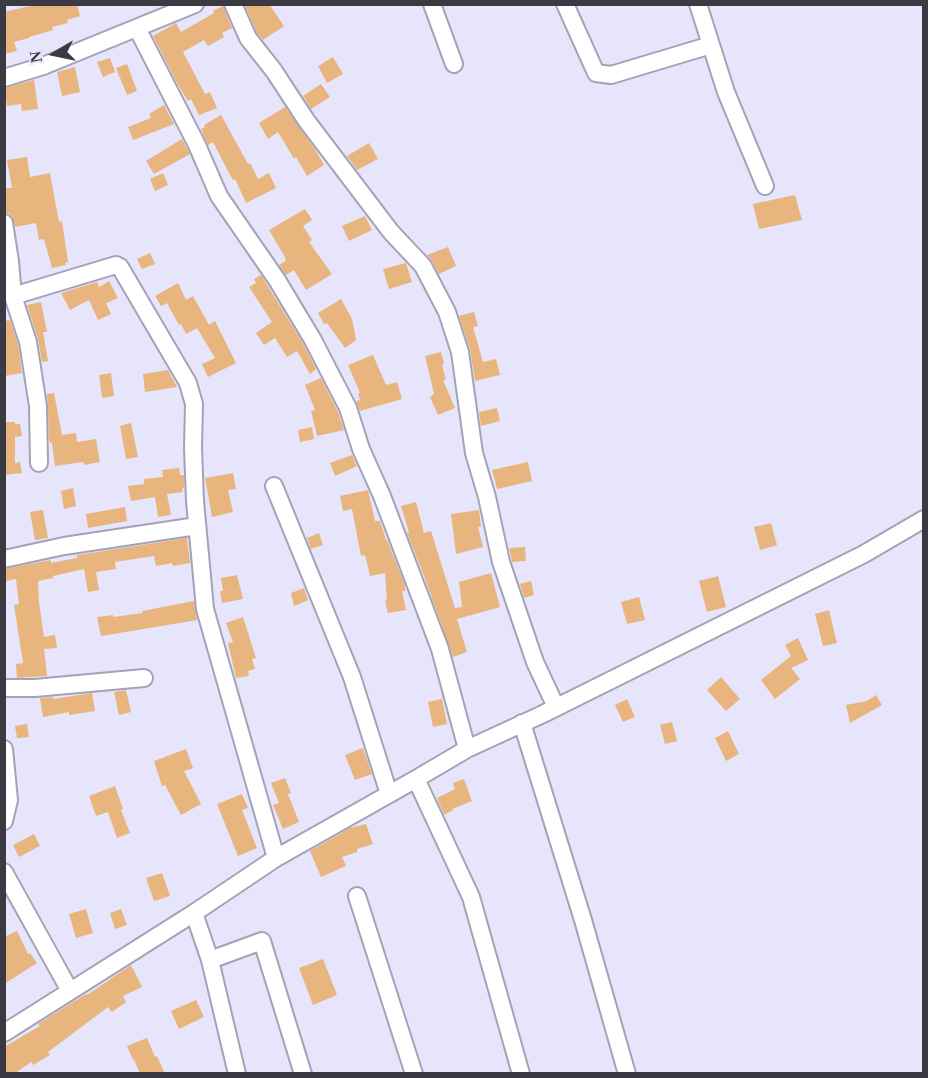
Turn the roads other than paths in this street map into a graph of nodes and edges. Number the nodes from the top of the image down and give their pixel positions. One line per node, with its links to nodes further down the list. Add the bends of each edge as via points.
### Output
1 (195, 4): 6 (street)
2 (233, 4): 20 (street, via 248,38 391,232 423,266 447,312 460,352 474,453 501,562 535,662)
3 (432, 4): 8 (street)
4 (565, 4): 7 (street, via 596,73 611,75)
5 (698, 4): 7 (street)
6 (136, 28): 9 (street); 22 (street, via 219,196 283,290 348,408 440,649)
7 (711, 45): 10 (street)
8 (454, 64)
9 (4, 78)
10 (765, 186)
11 (4, 223): 12 (street)
12 (13, 296): 13 (street, via 28,342 38,406); 16 (street, via 110,266 120,267 188,383 194,404)
13 (39, 463)
14 (274, 486): 25 (street, via 352,677)
15 (924, 519): 20 (street, via 864,554)
16 (197, 526): 17 (street); 27 (street, via 205,609)
17 (4, 559)
18 (144, 678): 19 (street)
19 (4, 688)
20 (556, 707): 21 (street)
21 (522, 723): 22 (street); 38 (street)
22 (467, 748): 24 (street)
23 (4, 749): 26 (street, via 9,800)
24 (416, 779): 25 (street); 37 (street, via 471,897)
25 (388, 794): 27 (street)
26 (4, 821)
27 (276, 858): 30 (street)
28 (4, 872): 32 (street)
29 (357, 896): 36 (street)
30 (194, 912): 31 (street); 32 (street)
31 (210, 960): 34 (street); 35 (street, via 262,941)
32 (70, 991): 33 (street)
33 (4, 1033)
34 (237, 1074)
35 (303, 1074)
36 (414, 1074)
37 (521, 1074)
38 (627, 1074)

